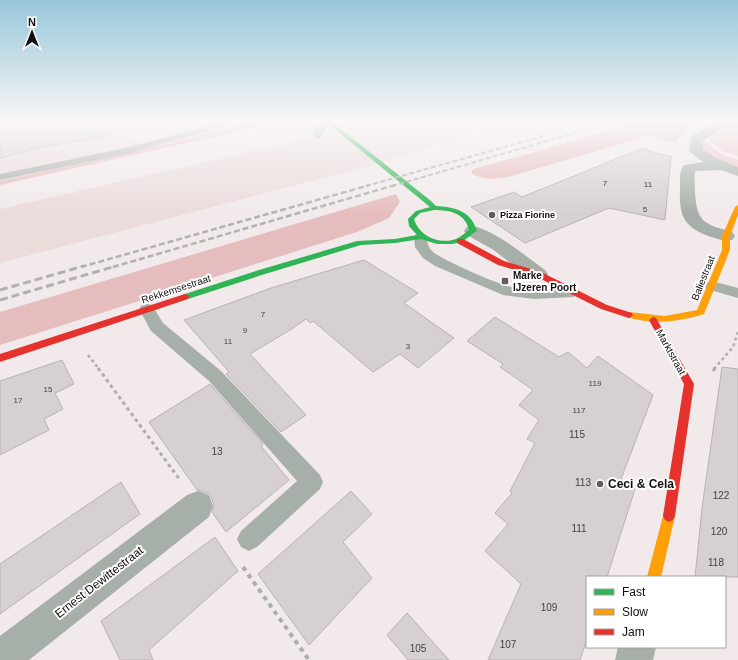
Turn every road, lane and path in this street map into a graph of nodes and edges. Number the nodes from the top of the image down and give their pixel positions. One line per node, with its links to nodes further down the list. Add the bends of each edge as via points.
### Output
1 (122, 152): 5 (lane)
2 (365, 152): 7 (street)
3 (698, 152): 4 (street)
4 (730, 169): 10 (street, via 689,168 691,217 706,229)
5 (0, 177)
6 (738, 207): 10 (street, Baliestraat)
7 (434, 208): 9 (street, via 459,211 468,217 473,224); 11 (street, via 419,211 406,225)
8 (381, 232): 12 (street, Rekkemsestraat)
9 (466, 236): 11 (street, via 439,242); 13 (street, Marktstraat, via 498,245)
10 (726, 236): 14 (street, Baliestraat, via 726,250)
11 (420, 237): 12 (street, Rekkemsestraat); 15 (lane, via 422,247 428,255 440,263 508,292)
12 (360, 243): 17 (street, Rekkemsestraat)
13 (538, 274): 15 (street, Marktstraat)
14 (712, 286): 16 (lane); 18 (street, Baliestraat, via 701,312 680,319)
15 (573, 292): 18 (street, Marktstraat, via 622,314)
16 (738, 293)
17 (147, 309): 20 (street, Rekkemsestraat); 23 (lane, via 157,327 215,376 312,482)
18 (653, 320): 21 (street, Marktstraat)
19 (738, 332): 21 (path, via 733,347 714,370)
20 (0, 358)
21 (686, 378): 24 (street, Marktstraat, via 689,384 670,512)
22 (198, 506): 26 (street, Ernest Dewittestraat)
23 (249, 539)
24 (654, 576)
25 (637, 648): 27 (street)
26 (0, 659)
27 (634, 660)

